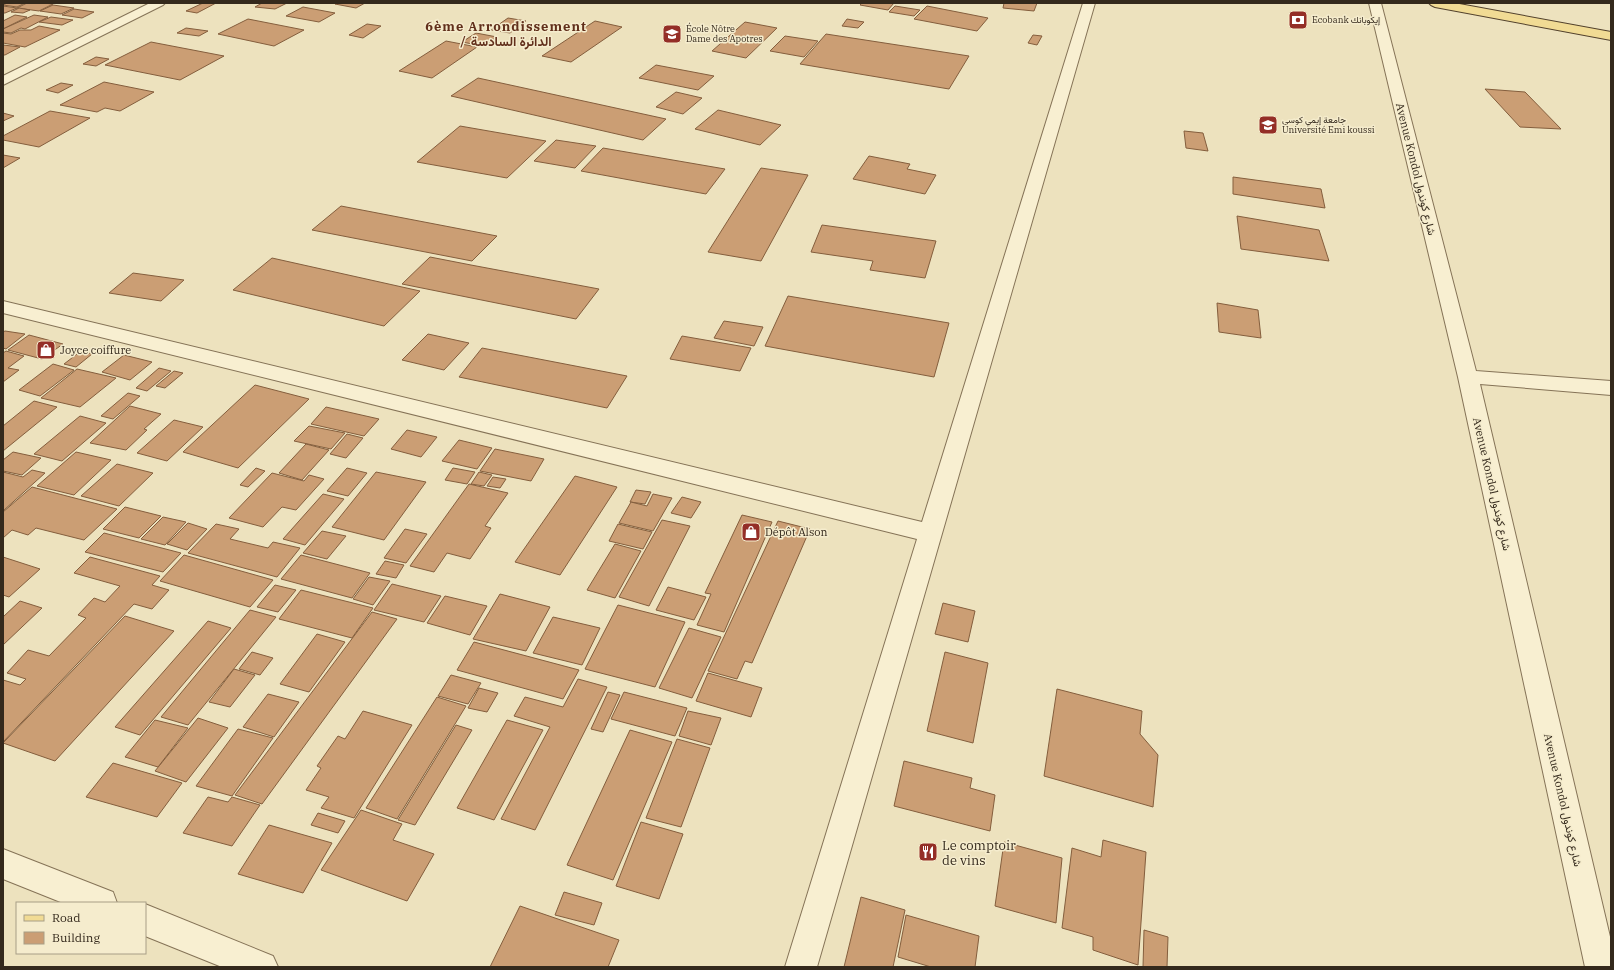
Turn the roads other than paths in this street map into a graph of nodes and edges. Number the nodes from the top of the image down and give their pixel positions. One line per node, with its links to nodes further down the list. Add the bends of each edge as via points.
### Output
1 (160, 3): 8 (street)
2 (1089, 3): 12 (street)
3 (1375, 3): 10 (street, Avenue Kondol شارع كوندول)
4 (1434, 3): 7 (main road)
5 (1492, 3): 6 (main road)
6 (1611, 25)
7 (1611, 36)
8 (3, 81)
9 (3, 307): 12 (street)
10 (1468, 377): 11 (street); 18 (street, Avenue Kondol شارع كوندول)
11 (1611, 388)
12 (930, 533): 17 (street)
13 (3, 864): 14 (street)
14 (99, 902)
15 (146, 920): 16 (street)
16 (262, 967)
17 (802, 967)
18 (1601, 967)

